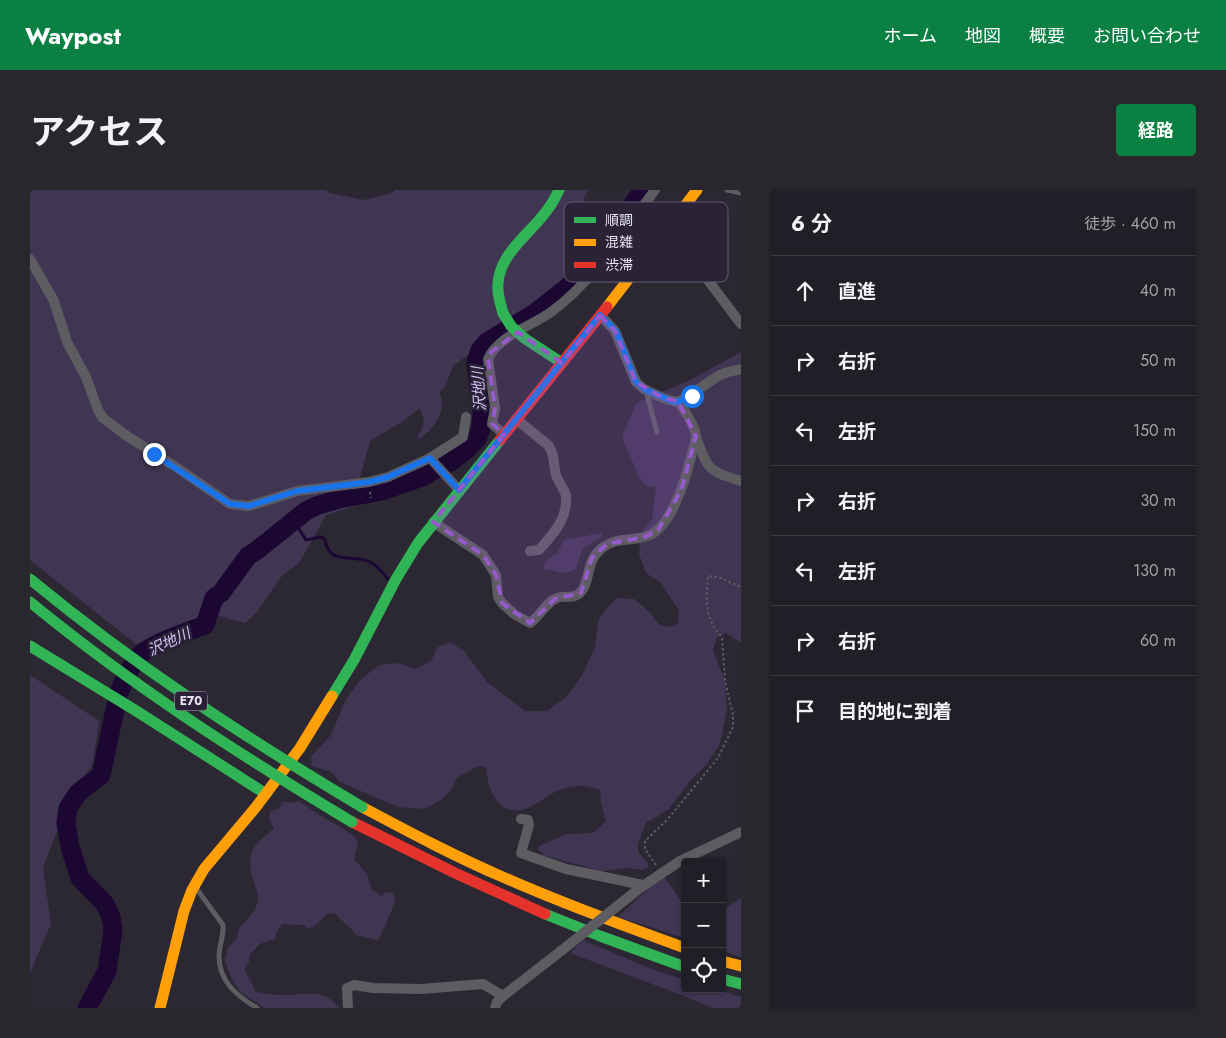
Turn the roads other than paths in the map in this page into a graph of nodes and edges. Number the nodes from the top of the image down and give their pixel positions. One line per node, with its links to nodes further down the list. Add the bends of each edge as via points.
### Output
1 (560, 190): 14 (main road, bridge, via 548,209 507,256 501,269 498,294 503,313 512,326 524,338)
2 (655, 190): 6 (street)
3 (697, 190): 7 (main road)
4 (727, 190): 5 (lane)
5 (741, 193)
6 (646, 202)
7 (689, 202)
8 (30, 259): 23 (street, via 54,301 67,342 103,418 230,504 249,506 297,491 369,482)
9 (583, 282): 21 (street, via 551,312 491,352 488,359 494,408 492,424)
10 (627, 282): 12 (main road)
11 (709, 282): 13 (street)
12 (600, 315): 14 (main road); 16 (street, via 616,331 636,382)
13 (741, 324)
14 (562, 363): 19 (main road)
15 (741, 369): 17 (street, via 718,376 692,396)
16 (646, 390): 17 (street); 20 (lane)
17 (678, 401): 22 (street)
18 (466, 417): 23 (street, via 464,437)
19 (516, 419): 21 (main road); 27 (street, via 552,450 556,476 566,496 560,526 539,550)
20 (657, 432)
21 (504, 434): 25 (main road)
22 (696, 436): 24 (street, via 707,465 721,475); 26 (street, via 681,491 658,530 646,537 607,544 592,558 580,593 555,598 530,623 502,603 498,597 496,574 483,555)
23 (436, 465): 25 (street)
24 (741, 481)
25 (459, 490): 26 (main road)
26 (434, 522): 31 (main road, via 396,579 333,695)
27 (530, 551)
28 (30, 579): 36 (main road, E70, bridge, via 102,637 187,698 280,760 362,807 524,887)
29 (30, 602): 38 (main road, E70, bridge, via 112,667 193,724 352,822 519,903)
30 (30, 646): 31 (main road)
31 (266, 794): 34 (main road, via 204,869)
32 (521, 818): 35 (street, via 528,820 529,824 521,853 566,869)
33 (741, 832): 35 (street, via 680,861)
34 (194, 886): 43 (main road, via 184,911); 44 (lane, via 223,925 219,956 224,978 239,997)
35 (641, 887): 42 (street, bridge)
36 (681, 947)
37 (726, 962): 39 (main road)
38 (681, 966)
39 (741, 966)
40 (726, 980): 41 (main road)
41 (741, 984)
42 (504, 996): 45 (street, via 484,984 421,989 354,985 347,988); 46 (street)
43 (160, 1008)
44 (257, 1008)
45 (348, 1008)
46 (495, 1008)

